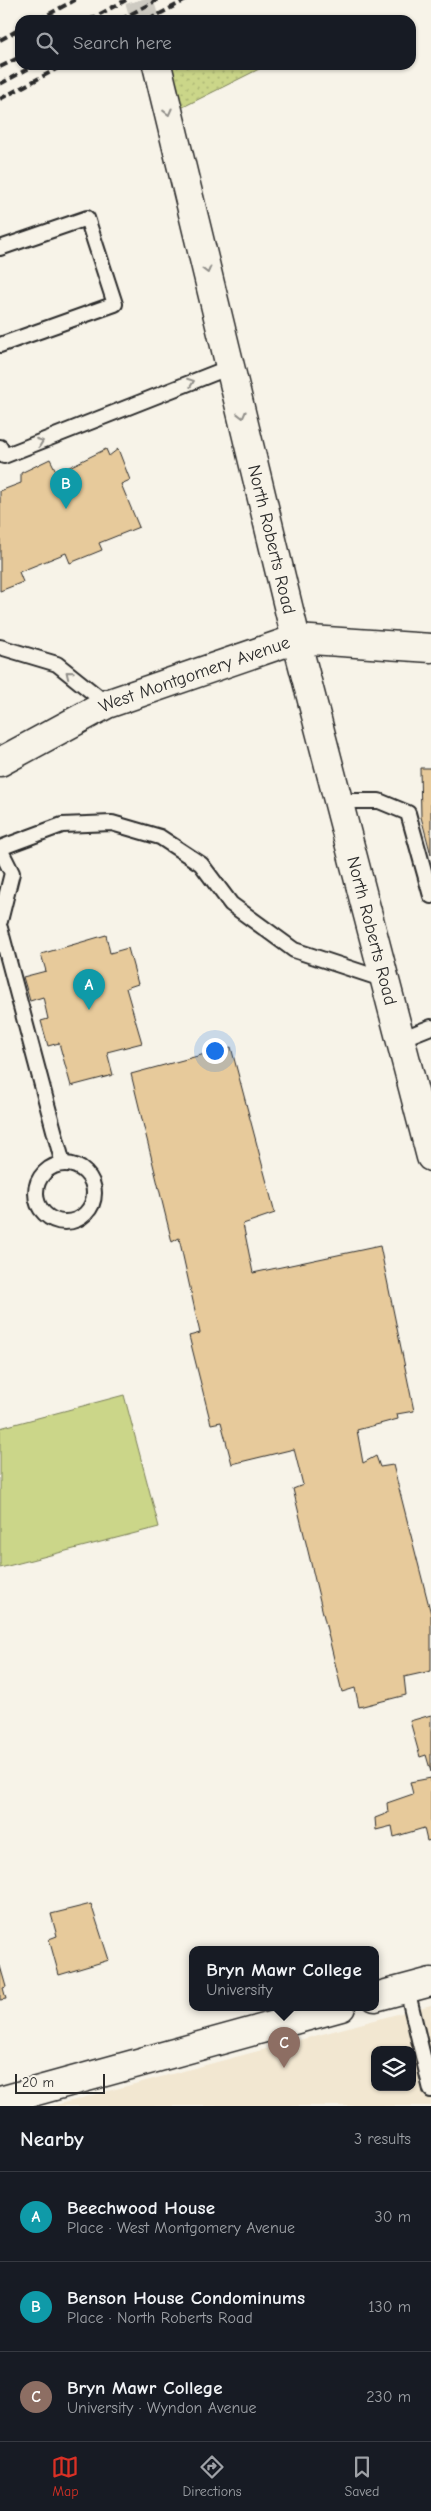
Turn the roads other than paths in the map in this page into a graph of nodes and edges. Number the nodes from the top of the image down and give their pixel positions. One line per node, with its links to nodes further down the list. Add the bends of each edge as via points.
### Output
1 (158, 70): 4 (street, North Roberts Road, one-way to 4)
2 (0, 248): 3 (lane, via 87,218 115,304)
3 (0, 345)
4 (230, 367): 5 (lane, one-way to 4, via 4,456); 6 (street, North Roberts Road, one-way to 6)
5 (0, 447)
6 (296, 639): 8 (street, West Montgomery Avenue); 9 (street, West Montgomery Avenue); 11 (street, North Roberts Road)
7 (0, 646): 9 (lane, one-way to 7, via 57,664)
8 (431, 648)
9 (107, 704): 10 (street, West Montgomery Avenue)
10 (0, 762)
11 (339, 801): 13 (lane, via 379,801 408,812); 16 (street, North Roberts Road)
12 (0, 849): 14 (lane, via 12,873); 16 (lane, via 62,825 112,823 160,836 201,864 231,904 294,950)
13 (431, 896)
14 (0, 921)
15 (0, 928): 21 (lane)
16 (385, 980): 18 (street, North Roberts Road)
17 (431, 1027): 18 (lane)
18 (401, 1039): 19 (street, North Roberts Road)
19 (424, 1096): 20 (street, North Roberts Road)
20 (431, 1157)
21 (63, 1164): 21 (lane, via 43,1175 36,1196 39,1207 47,1216 57,1222 68,1223 79,1220 88,1212 94,1202 95,1191 84,1171 74,1165)
22 (419, 1985): 23 (street); 25 (lane)
23 (379, 1997)
24 (327, 2011): 27 (street)
25 (429, 2070): 26 (lane)
26 (431, 2090)
27 (0, 2101)

